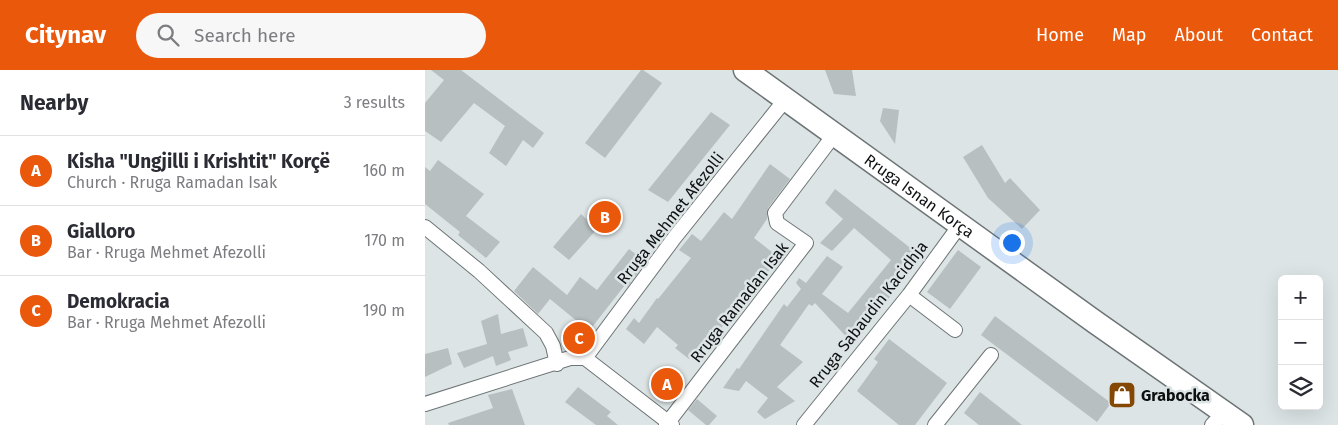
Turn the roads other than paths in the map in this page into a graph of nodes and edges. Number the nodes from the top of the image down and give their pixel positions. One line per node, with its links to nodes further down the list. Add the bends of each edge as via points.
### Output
1 (745, 70): 2 (main road, Rruga Isnan Korça)
2 (785, 100): 3 (main road, Rruga Isnan Korça); 9 (street, Rruga Mehmet Afezolli, via 675,237)
3 (834, 135): 4 (main road, Rruga Isnan Korça); 13 (street, Rruga Ramadan Isak, via 775,213 777,223 807,243)
4 (960, 225): 6 (street, Rruga Sabaudin Kacidhja); 12 (main road, Rruga Isnan Korça)
5 (425, 227): 10 (street, via 546,333)
6 (909, 295): 7 (street); 14 (street, Rruga Sabaudin Kacidhja)
7 (955, 330)
8 (991, 355): 15 (street)
9 (585, 358): 10 (street, via 571,358); 13 (street)
10 (557, 364): 11 (street)
11 (425, 404)
12 (1226, 421)
13 (669, 424)
14 (804, 425)
15 (935, 425)

